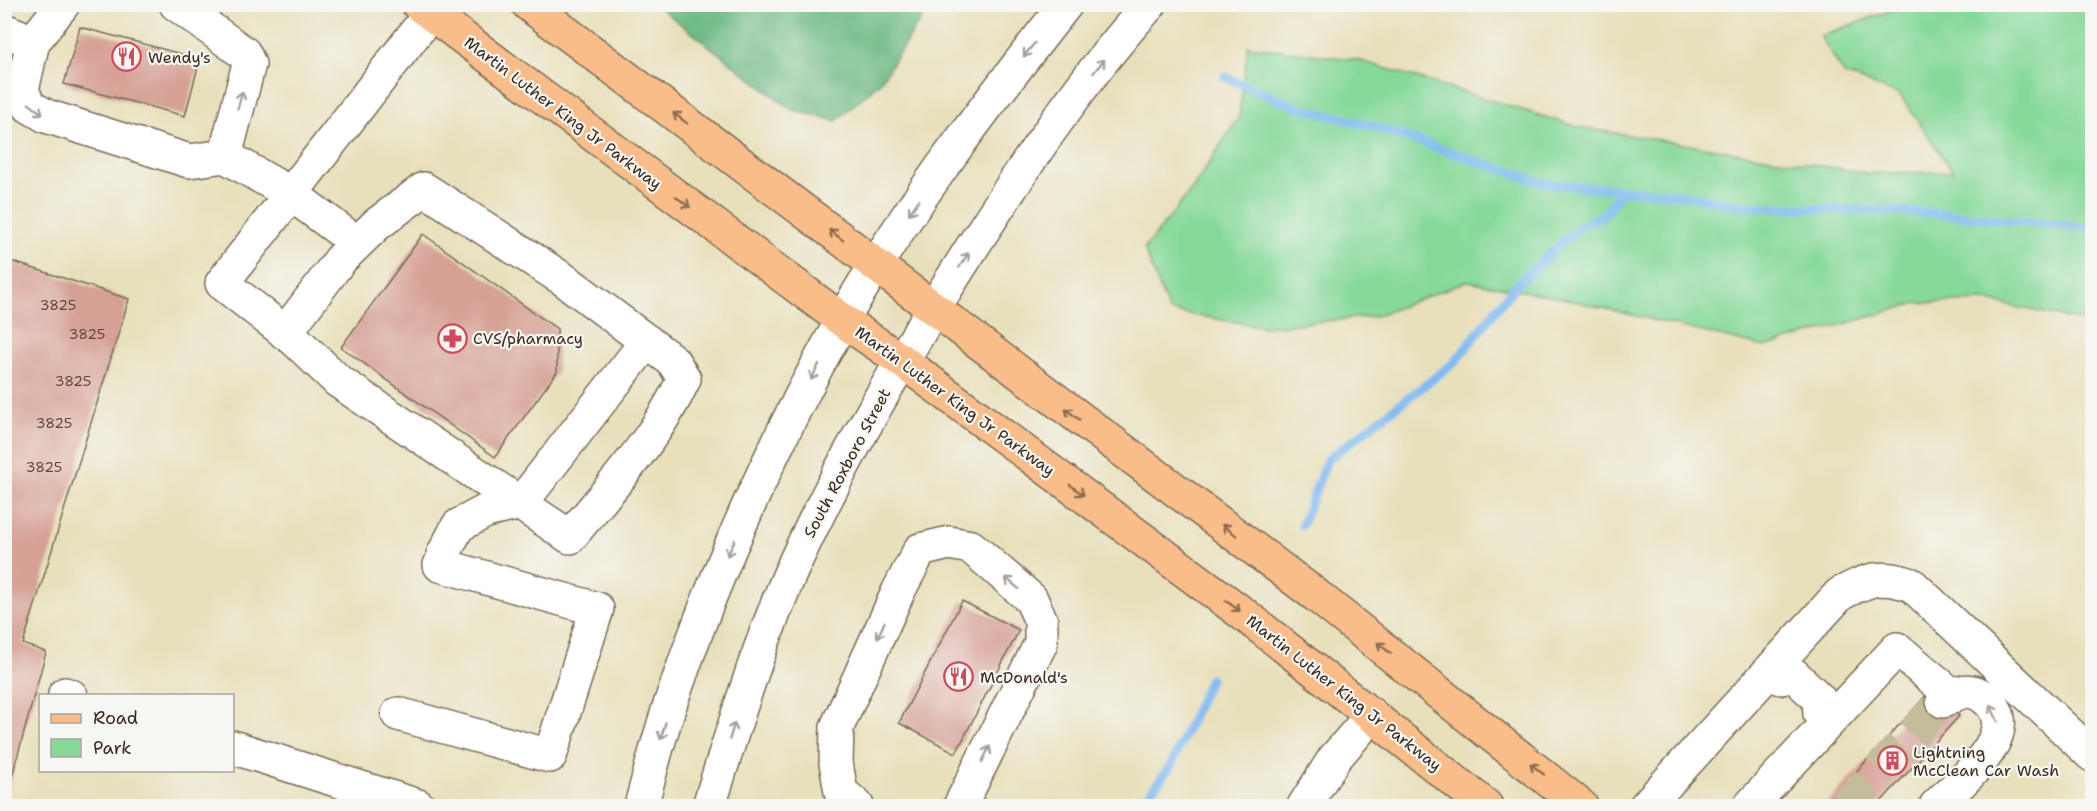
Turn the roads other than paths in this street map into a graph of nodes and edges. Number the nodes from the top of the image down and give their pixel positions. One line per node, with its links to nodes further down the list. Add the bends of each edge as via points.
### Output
1 (63, 4): 7 (street)
2 (176, 4): 8 (street, one-way to 2, via 249,64 244,53)
3 (528, 4): 11 (main road, one-way to 3)
4 (1066, 4): 11 (street, one-way to 11, via 997,91)
5 (1150, 4): 12 (street, South Roxboro Street, one-way to 5, via 1049,129)
6 (424, 9): 9 (street); 13 (main road, Martin Luther King Jr Parkway, one-way to 13)
7 (19, 36): 8 (street, one-way to 8, via 22,90 29,106 46,116 189,161)
8 (225, 156): 9 (street)
9 (291, 194): 10 (street); 14 (street, via 222,283)
10 (357, 243): 14 (street, via 341,258); 15 (street, via 424,189 566,281)
11 (876, 265): 12 (main road); 13 (street)
12 (932, 309): 16 (street, South Roxboro Street); 31 (main road, one-way to 12, via 1317,596)
13 (842, 320): 16 (main road, Martin Luther King Jr Parkway); 25 (street, one-way to 25, via 780,441 712,589 672,698)
14 (285, 333): 17 (street, via 338,381)
15 (647, 341): 17 (street); 17 (street, via 673,361 684,379 674,400 622,474 570,537)
16 (902, 361): 20 (main road, Martin Luther King Jr Parkway, one-way to 20, via 1246,616); 26 (street, South Roxboro Street, one-way to 16, via 738,711 797,560 859,432)
17 (521, 503): 19 (street, via 486,511 458,526 442,560 597,609 550,756)
18 (1776, 675): 21 (street, via 1782,694 1806,716); 23 (street, via 1840,594 1868,580 1892,578 1912,585); 32 (street)
19 (398, 714)
20 (1372, 715): 29 (street, via 1334,759); 30 (main road, Martin Luther King Jr Parkway)
21 (1825, 717): 33 (street); 34 (street, one-way to 21, via 1992,747 2000,727 1987,699 1960,690 1947,698 1897,649)
22 (234, 748): 24 (street)
23 (2092, 755)
24 (418, 807)
25 (641, 807)
26 (709, 807)
27 (857, 807): 28 (street, one-way to 27, via 1041,643 1041,621 1031,599 970,548 949,543 920,550 837,728 836,762 841,792)
28 (960, 807)
29 (1304, 807)
30 (1485, 807)
31 (1581, 807)
32 (1646, 807)
33 (1750, 807)
34 (1936, 807)

